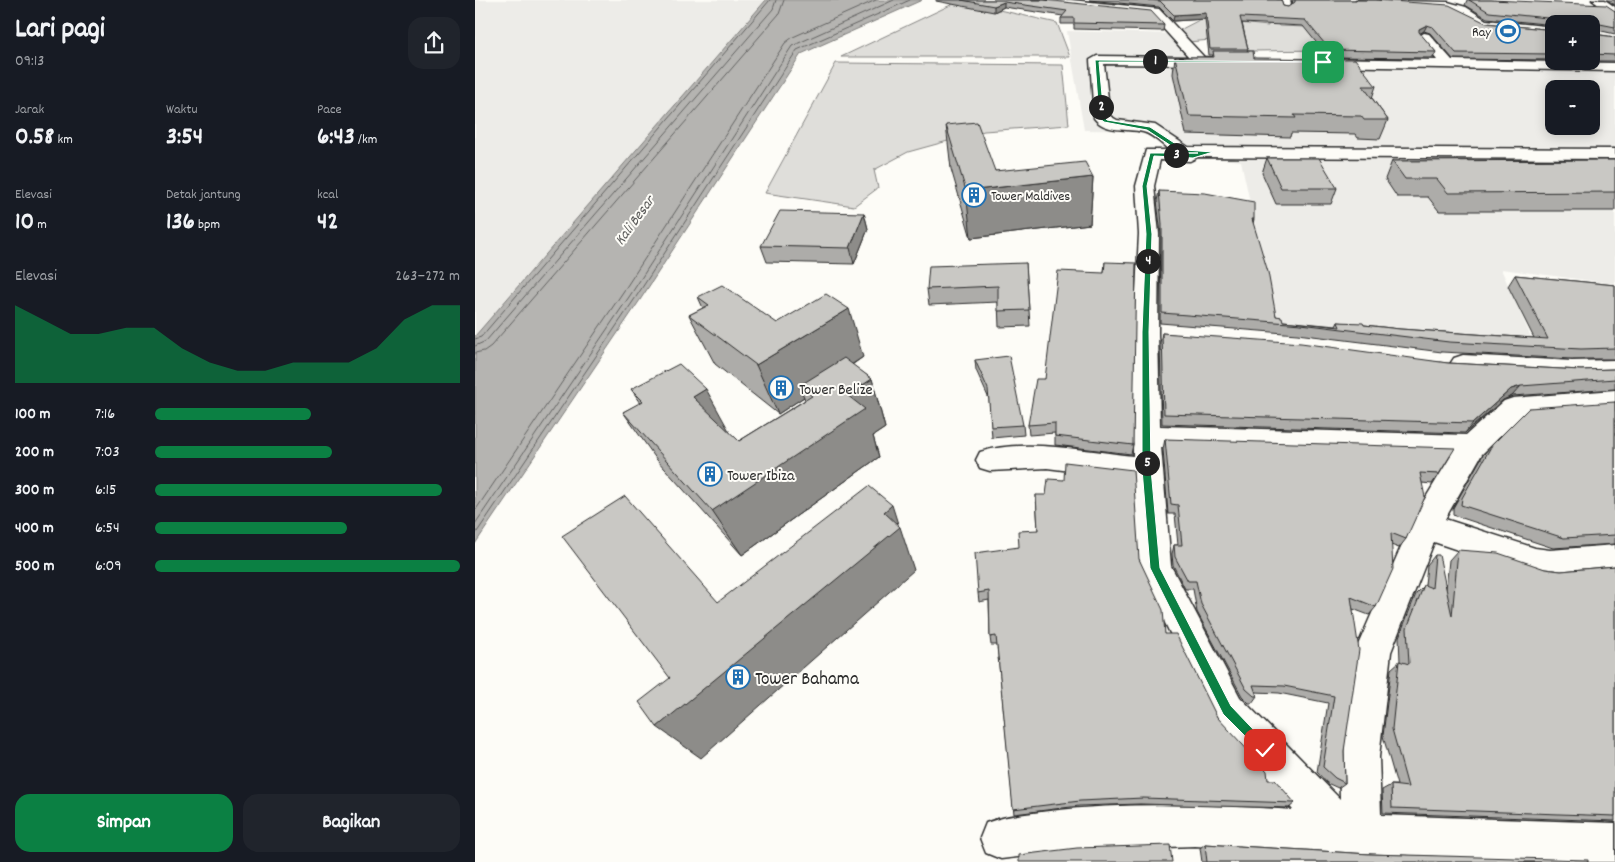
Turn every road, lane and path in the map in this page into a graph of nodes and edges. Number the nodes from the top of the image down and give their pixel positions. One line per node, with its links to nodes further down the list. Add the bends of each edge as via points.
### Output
1 (1037, 0): 5 (street)
2 (1361, 0): 4 (street)
3 (1598, 0): 6 (street)
4 (1447, 3): 7 (street, via 1462,10 1472,22)
5 (1101, 4): 9 (street, via 1155,12)
6 (1615, 13)
7 (1545, 30)
8 (1424, 37): 12 (street)
9 (1200, 61): 10 (street); 14 (street, via 1097,60 1102,118 1113,124 1149,128 1184,152)
10 (1230, 61)
11 (1309, 62): 12 (street)
12 (1447, 64): 13 (street)
13 (1615, 67)
14 (1211, 152): 15 (street); 16 (street, via 1193,156 1152,154 1149,162 1145,186 1149,234)
15 (1615, 154)
16 (1146, 332): 17 (street); 21 (street)
17 (1172, 335)
18 (1442, 363): 19 (street)
19 (1615, 369)
20 (1615, 400): 22 (street, via 1513,408)
21 (1146, 436): 22 (street); 24 (street)
22 (1472, 446): 25 (street)
23 (990, 460): 24 (street, via 1047,457)
24 (1147, 469): 27 (street, via 1155,568 1227,710)
25 (1425, 526): 26 (street, via 1535,562 1550,564); 27 (street, via 1373,652)
26 (1615, 559)
27 (1352, 834): 28 (street, via 1195,825 1076,829); 29 (street)
28 (1001, 838)
29 (1615, 844)

